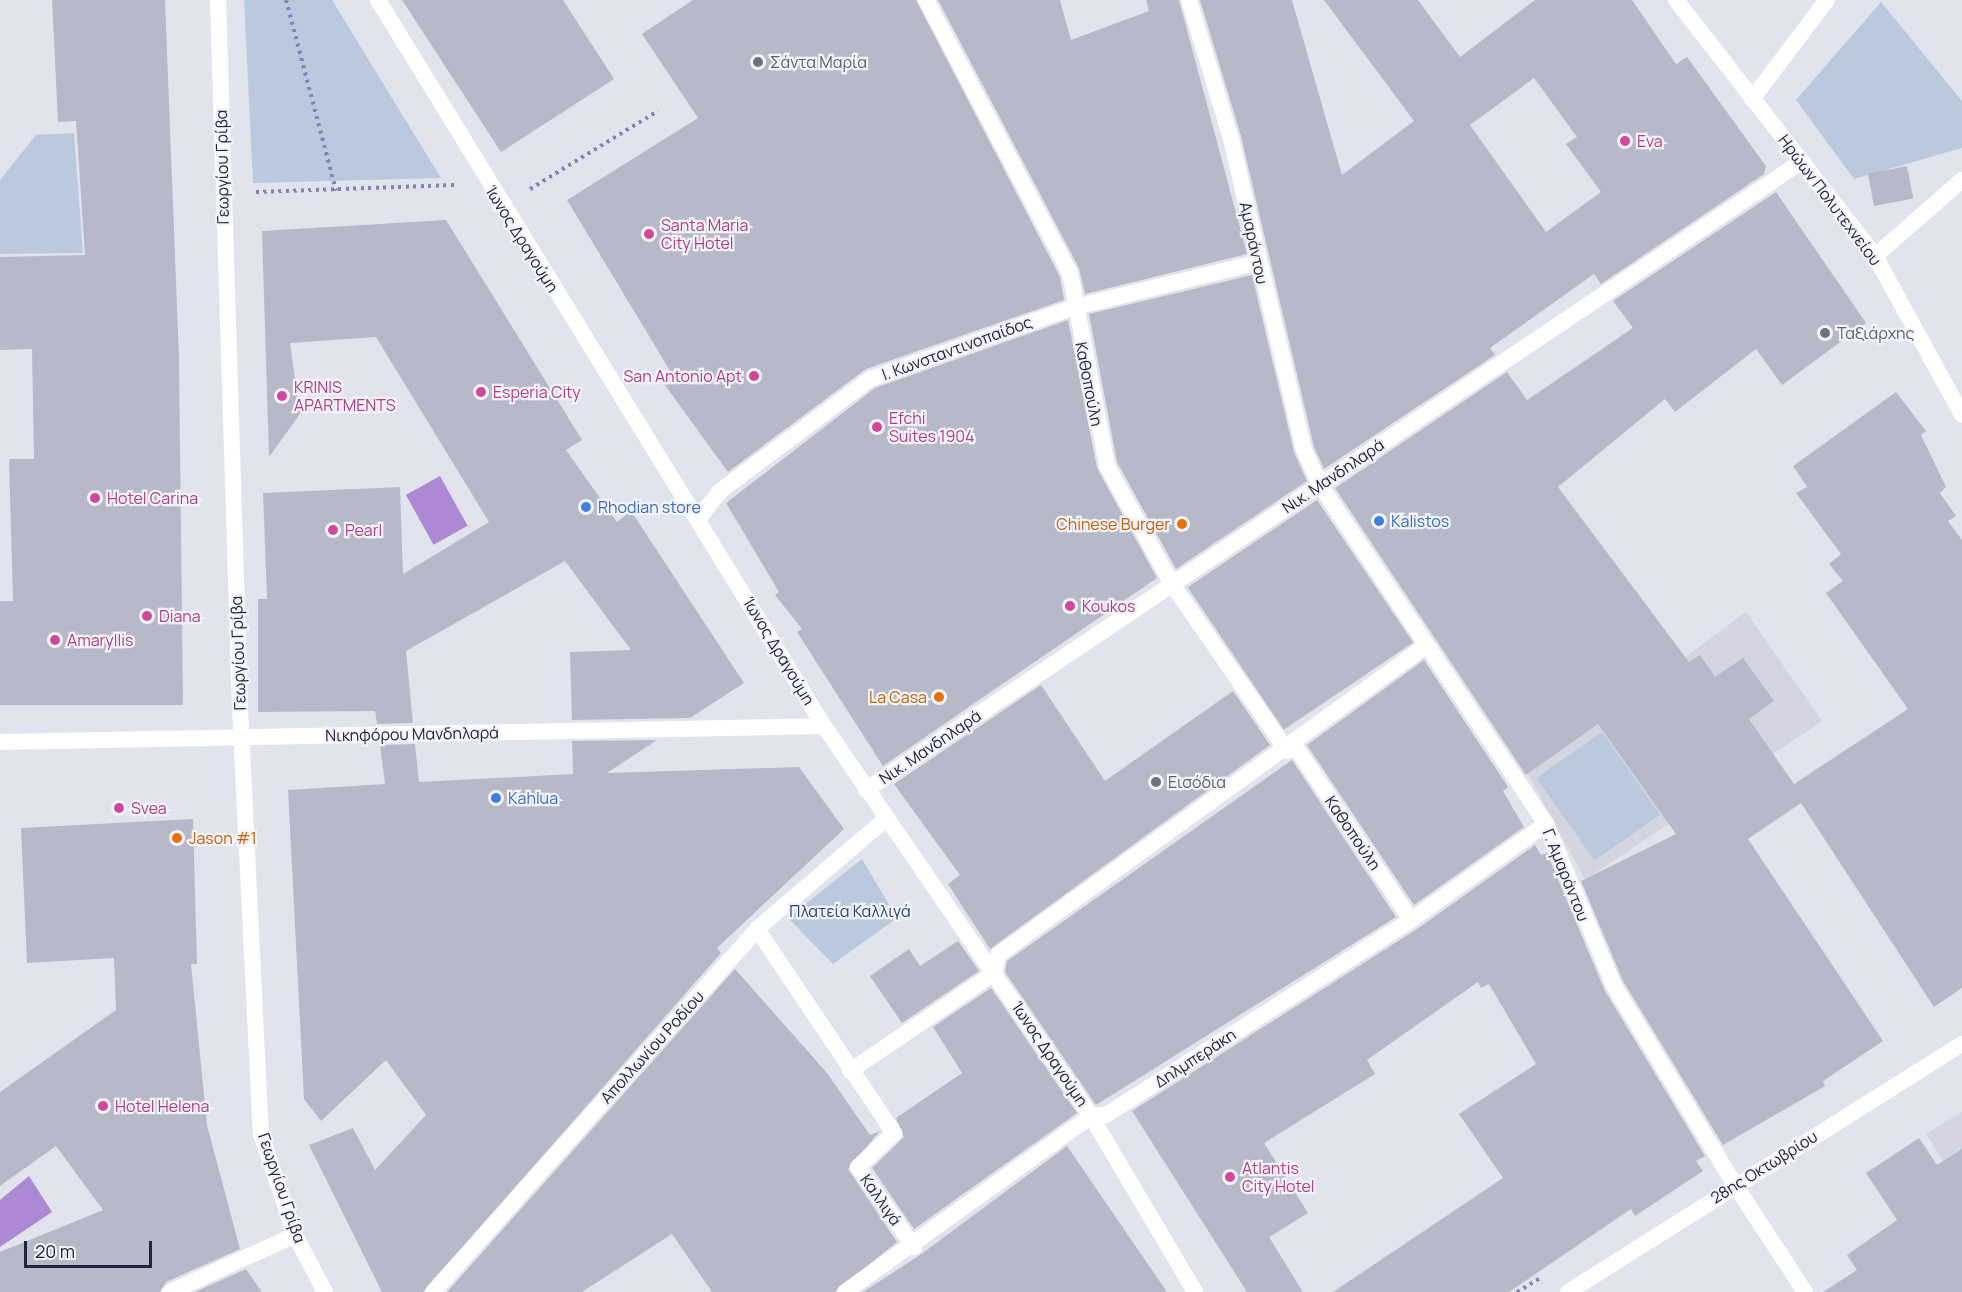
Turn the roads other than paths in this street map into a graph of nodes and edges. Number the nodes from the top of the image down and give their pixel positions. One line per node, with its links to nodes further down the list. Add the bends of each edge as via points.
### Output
1 (218, 0): 19 (street, Γεωργίου Γρίβα)
2 (378, 0): 15 (street, Ίωνος Δραγούμη, via 486,183)
3 (926, 0): 12 (street, Καθοπούλη, via 1070,273)
4 (1189, 0): 11 (street, Αμαράντου, via 1231,139)
5 (1676, 0): 7 (street, Ηρώων Πολυτεχνείου)
6 (1827, 0): 7 (street)
7 (1752, 99): 8 (street, Ηρώων Πολυτεχνείου)
8 (1801, 162): 10 (street, Ηρώων Πολυτεχνείου); 14 (street, Νικ. Μανδηλαρά)
9 (1962, 180): 10 (street)
10 (1875, 256): 13 (street, Ηρώων Πολυτεχνείου)
11 (1259, 262): 12 (street, Ι. Κωνσταντινοπαίδος); 14 (street, Αμαράντου, via 1279,359 1304,450)
12 (1075, 307): 15 (street, Ι. Κωνσταντινοπαίδος, via 870,379 719,492); 16 (street, Καθοπούλη, via 1107,466)
13 (1962, 415)
14 (1320, 485): 16 (street, Νικ. Μανδηλαρά); 17 (street, Γ. Αμαράντου)
15 (699, 518): 18 (street, Ίωνος Δραγούμη)
16 (1172, 584): 21 (street, Καθοπούλη); 22 (street, Νικ. Μανδηλαρά)
17 (1427, 645): 21 (street); 24 (street, Γ. Αμαράντου)
18 (824, 726): 19 (street, Νικηφόρου Μανδηλαρά); 22 (street, Ίωνος Δραγούμη)
19 (244, 737): 20 (street, Νικηφόρου Μανδηλαρά); 32 (street, Γεωργίου Γρίβα, via 261,1134)
20 (0, 742)
21 (1291, 748): 25 (street, Καθοπούλη); 27 (street, via 998,955)
22 (866, 790): 23 (street, Ίωνος Δραγούμη)
23 (887, 818): 26 (street, Απολλωνίου Ροδίου); 27 (street, Ίωνος Δραγούμη)
24 (1546, 824): 25 (street, Δηλμπεράκη); 31 (street, Γ. Αμαράντου, via 1614,986)
25 (1411, 920): 30 (street, Δηλμπεράκη, via 1106,1115)
26 (757, 929): 29 (street, Καλλιγά); 36 (street, Απολλωνίου Ροδίου)
27 (994, 973): 29 (street); 30 (street, Ίωνος Δραγούμη)
28 (1962, 1044): 31 (street, 28ης Οκτωβρίου)
29 (850, 1071): 33 (street, Καλλιγά, via 894,1133 858,1167)
30 (1091, 1116): 33 (street, Δηλμπεράκη); 38 (street, Ίωνος Δραγούμη)
31 (1735, 1185): 39 (street, 28ης Οκτωβρίου); 40 (street, Γ. Αμαράντου)
32 (296, 1235): 34 (street); 35 (street, Γεωργίου Γρίβα)
33 (914, 1247): 37 (street, Δηλμπεράκη)
34 (170, 1292)
35 (325, 1292)
36 (433, 1292)
37 (845, 1292)
38 (1195, 1292)
39 (1568, 1292)
40 (1805, 1292)

